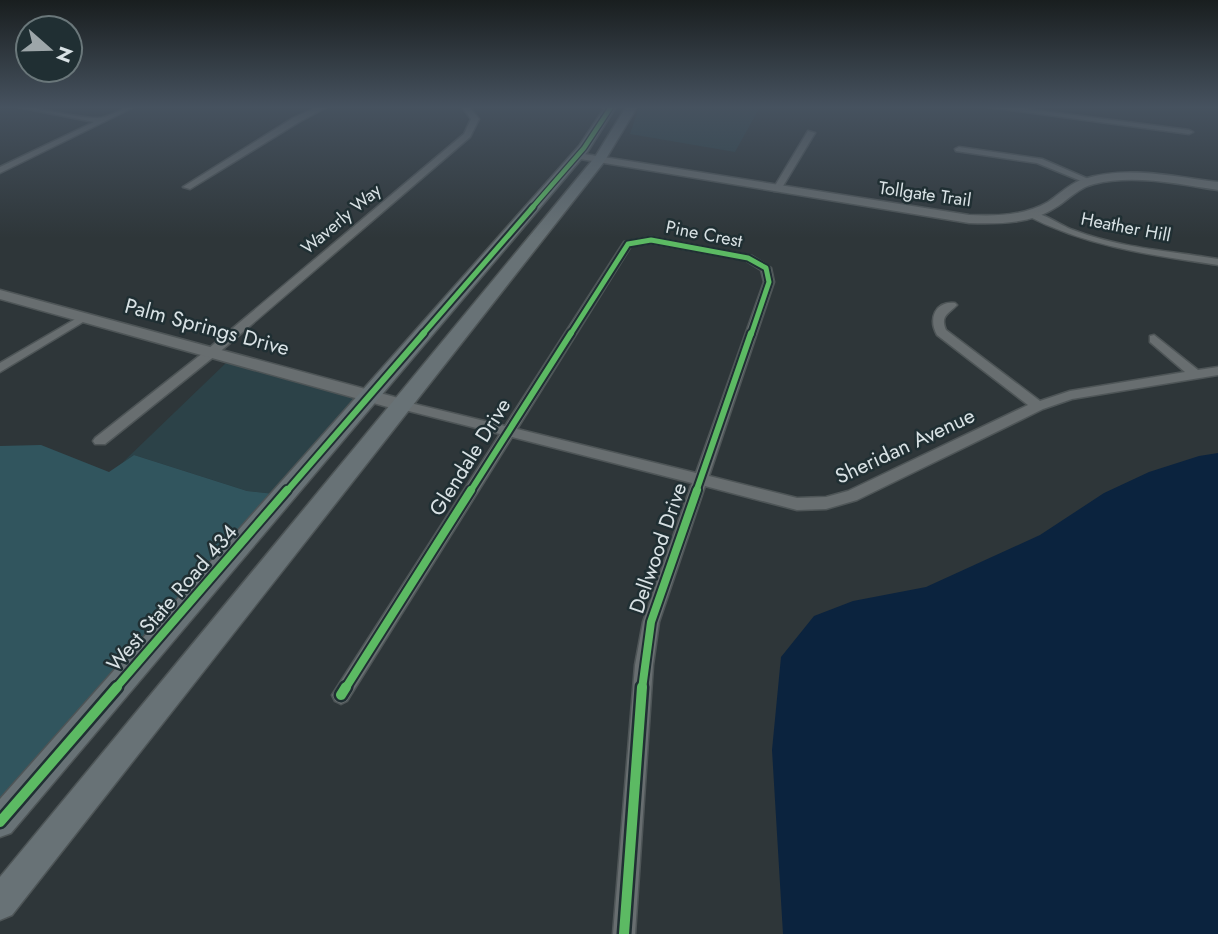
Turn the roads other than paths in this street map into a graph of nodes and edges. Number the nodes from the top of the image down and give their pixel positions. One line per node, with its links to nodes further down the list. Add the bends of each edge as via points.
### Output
1 (40, 151): 9 (street)
2 (246, 151): 12 (street)
3 (449, 151): 22 (street, Waverly Way)
4 (592, 151): 8 (main road)
5 (596, 151): 8 (main road)
6 (800, 151): 13 (street)
7 (969, 151): 10 (street, via 1039,161)
8 (589, 157): 13 (street, Tollgate Trail); 26 (main road, West State Road 434, via 492,254); 27 (main road)
9 (0, 170)
10 (1089, 181): 11 (street, Tollgate Trail, via 1136,177); 14 (street, Tollgate Trail)
11 (1218, 186)
12 (187, 187)
13 (777, 189): 14 (street, Tollgate Trail, via 953,217)
14 (1031, 214): 16 (street, Heather Hill, via 1088,240)
15 (635, 241): 17 (street, Pine Crest, via 748,258); 29 (street, Glendale Drive, via 622,251)
16 (1218, 262)
17 (766, 268): 31 (street, Dellwood Drive, via 769,282)
18 (0, 294): 20 (street, Palm Springs Drive)
19 (951, 305): 28 (street, via 939,314 940,332)
20 (84, 317): 22 (street, Palm Springs Drive); 23 (street)
21 (1154, 339): 25 (street)
22 (212, 352): 26 (street, Palm Springs Drive); 30 (street)
23 (0, 368)
24 (1218, 370): 25 (street, Sheridan Avenue)
25 (1195, 374): 28 (street, Sheridan Avenue, via 1070,395)
26 (369, 396): 27 (street, Palm Springs Drive); 33 (main road, West State Road 434)
27 (402, 405): 29 (street, Sheridan Avenue); 34 (main road)
28 (1038, 406): 31 (street, Sheridan Avenue, via 852,496 826,503 797,504)
29 (507, 431): 31 (street, Sheridan Avenue); 32 (street, Glendale Drive)
30 (100, 441)
31 (699, 481): 35 (street, Dellwood Drive, via 649,633)
32 (341, 695)
33 (0, 822)
34 (0, 903)
35 (624, 934)

